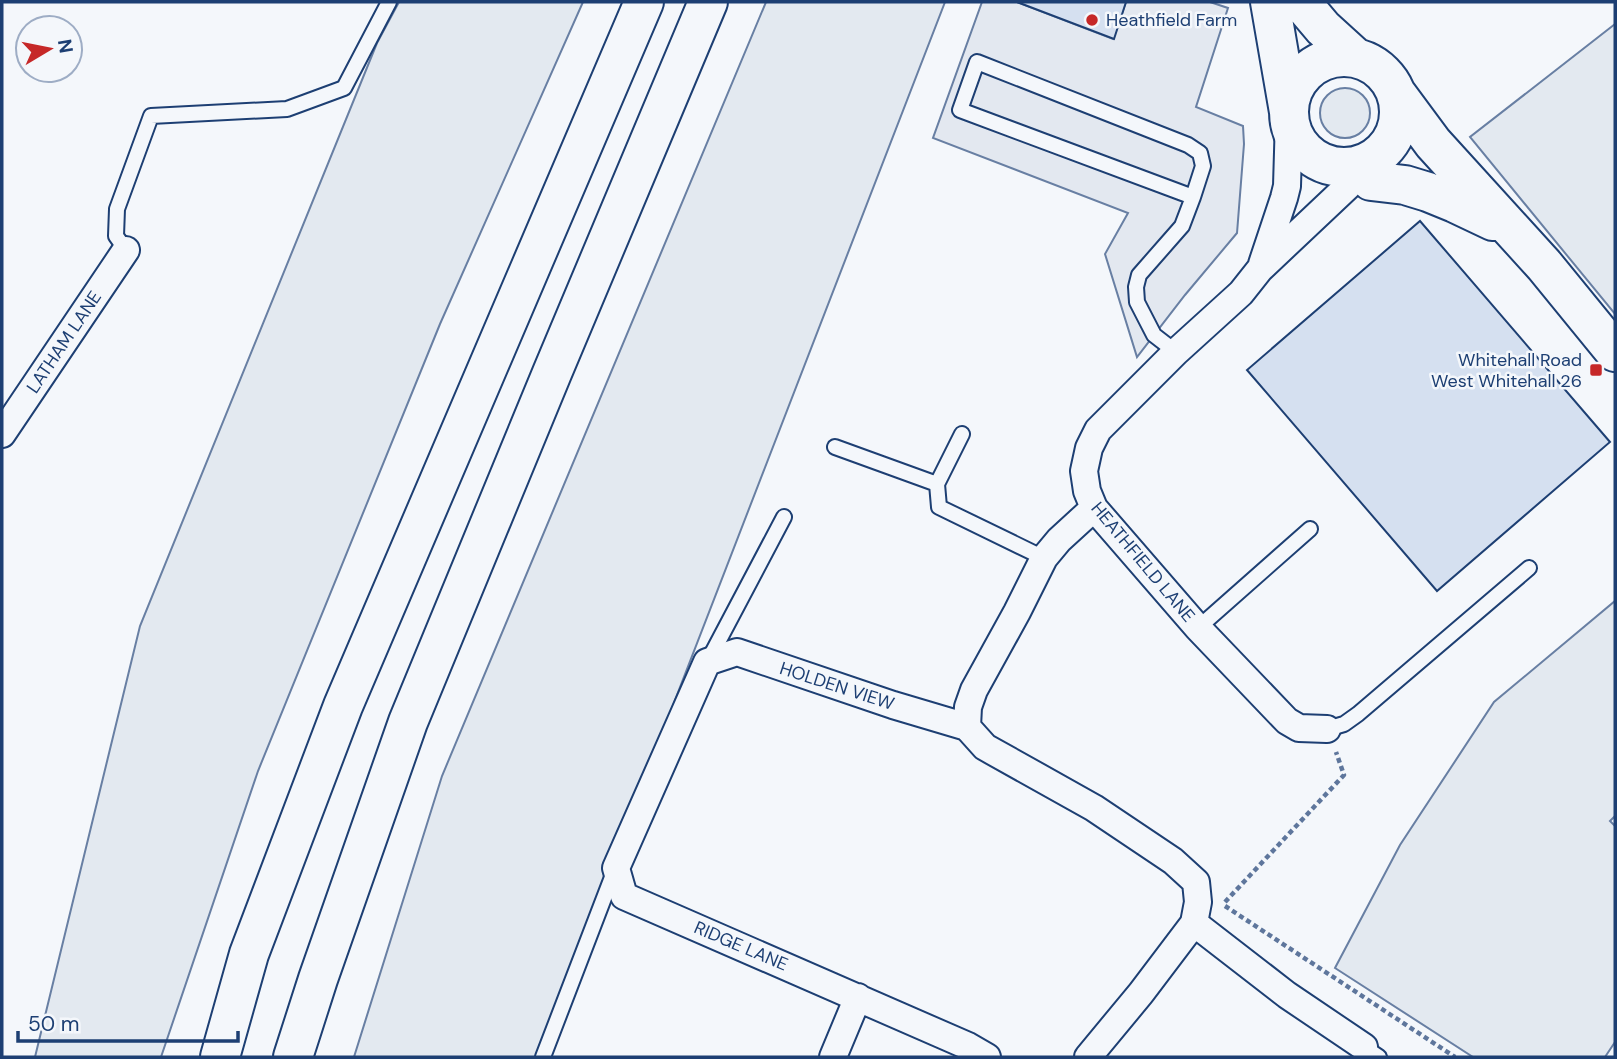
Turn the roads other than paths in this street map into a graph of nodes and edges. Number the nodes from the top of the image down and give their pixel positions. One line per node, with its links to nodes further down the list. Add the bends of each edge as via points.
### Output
1 (389, 2): 12 (lane, via 344,88 287,109 151,116 117,209 116,236)
2 (644, 2): 33 (main road, via 342,706 249,954)
3 (708, 2): 34 (main road, via 408,722)
4 (1270, 2): 8 (main road)
5 (1301, 2): 6 (main road)
6 (1356, 58): 7 (main road, via 1387,77); 8 (main road, via 1323,61 1308,70 1291,98)
7 (1396, 93): 9 (main road, via 1399,111 1388,147); 11 (main road, via 1433,143)
8 (1289, 116): 9 (main road, via 1294,136 1320,162); 13 (street, HEATHFIELD LANE, via 1287,186)
9 (1355, 166): 11 (main road, via 1371,181 1428,192); 13 (street, HEATHFIELD LANE, via 1348,186)
10 (1193, 197): 10 (lane, via 960,110 977,62 1188,145 1200,153 1203,166); 14 (lane, via 1181,226 1139,275 1136,287 1137,302 1154,335)
11 (1510, 230): 15 (main road)
12 (126, 250): 16 (street, LATHAM LANE)
13 (1260, 269): 14 (street, HEATHFIELD LANE, via 1241,293)
14 (1176, 352): 20 (street, HEATHFIELD LANE, via 1098,430 1084,471)
15 (1615, 352)
16 (2, 434)
17 (962, 434): 19 (lane)
18 (835, 447): 19 (lane)
19 (937, 484): 23 (lane, via 939,507)
20 (1094, 508): 23 (street); 25 (street, HEATHFIELD LANE)
21 (784, 517): 26 (lane)
22 (1310, 529): 25 (lane)
23 (1044, 558): 27 (street, via 974,690)
24 (1529, 568): 28 (lane, via 1358,714)
25 (1198, 628): 28 (street, HEATHFIELD LANE, via 1287,721 1298,728)
26 (707, 662): 27 (street, HOLDEN VIEW, via 737,652); 29 (street)
27 (967, 727): 30 (street, via 985,747 1094,808 1173,861 1196,882)
28 (1327, 729)
29 (616, 868): 31 (street, RIDGE LANE, via 624,896); 35 (lane)
30 (1194, 923): 32 (street, via 1287,995); 38 (street)
31 (859, 997): 36 (street); 37 (street, RIDGE LANE)
32 (1372, 1052)
33 (220, 1057)
34 (293, 1057)
35 (543, 1057)
36 (833, 1057)
37 (987, 1057)
38 (1088, 1057)

